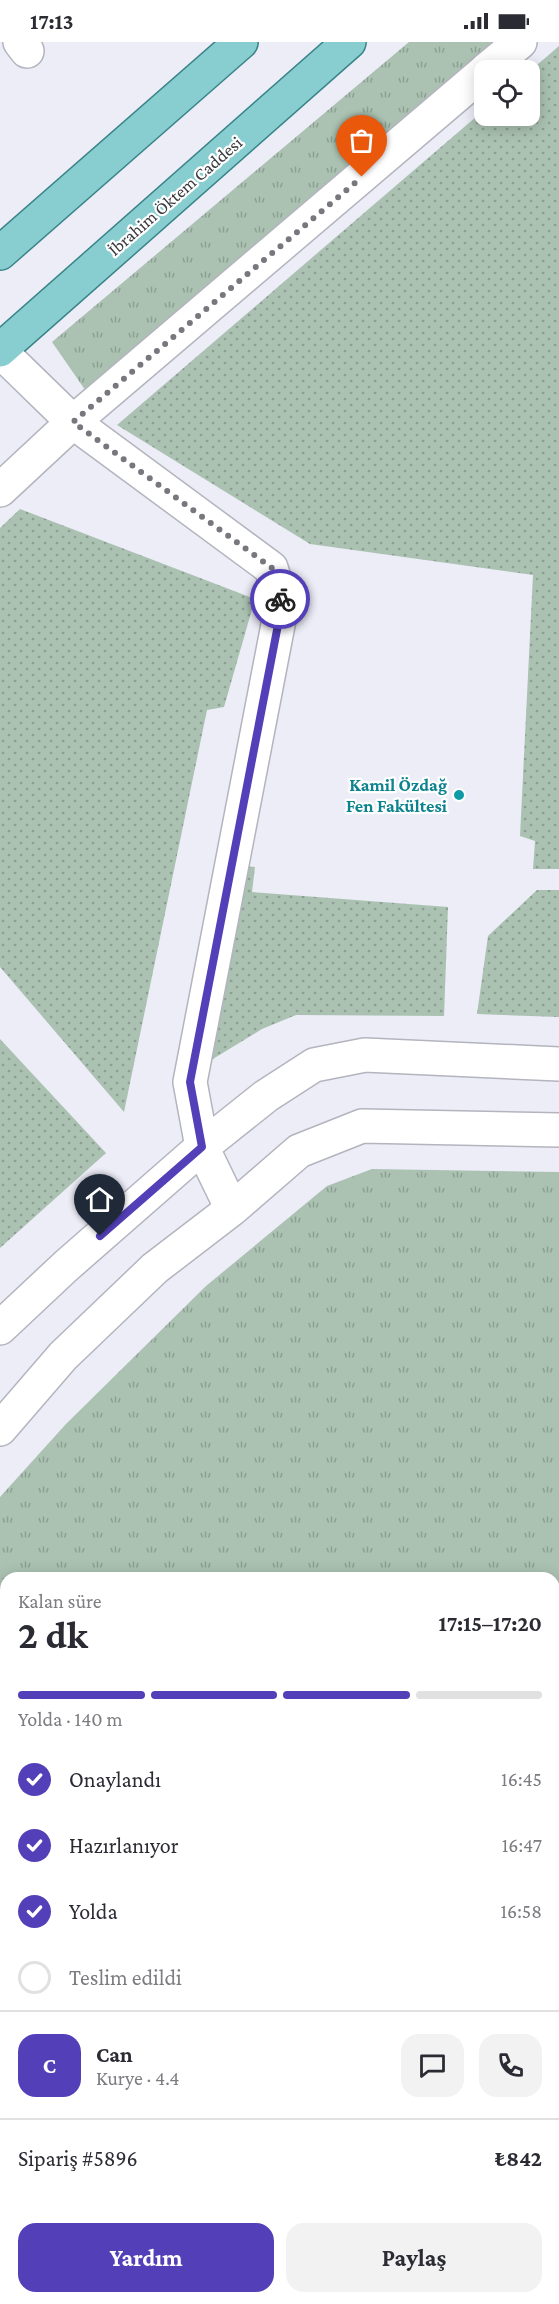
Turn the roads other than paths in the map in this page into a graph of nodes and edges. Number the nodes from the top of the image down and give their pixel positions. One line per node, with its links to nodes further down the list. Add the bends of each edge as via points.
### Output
1 (241, 42): 6 (main road)
2 (349, 42): 7 (main road, İbrahim Öktem Caddesi)
3 (520, 42): 4 (street)
4 (498, 60)
5 (474, 80): 8 (street)
6 (0, 253)
7 (0, 350): 8 (street)
8 (73, 422): 9 (street); 12 (street, via 272,568 282,604 190,1082)
9 (0, 490)
10 (559, 1064): 12 (street, via 365,1055 314,1065 266,1096)
11 (559, 1130): 13 (street, via 362,1126 298,1151)
12 (202, 1147): 13 (street); 14 (street)
13 (232, 1209): 15 (street, via 147,1276 63,1356)
14 (0, 1328)
15 (0, 1429)

